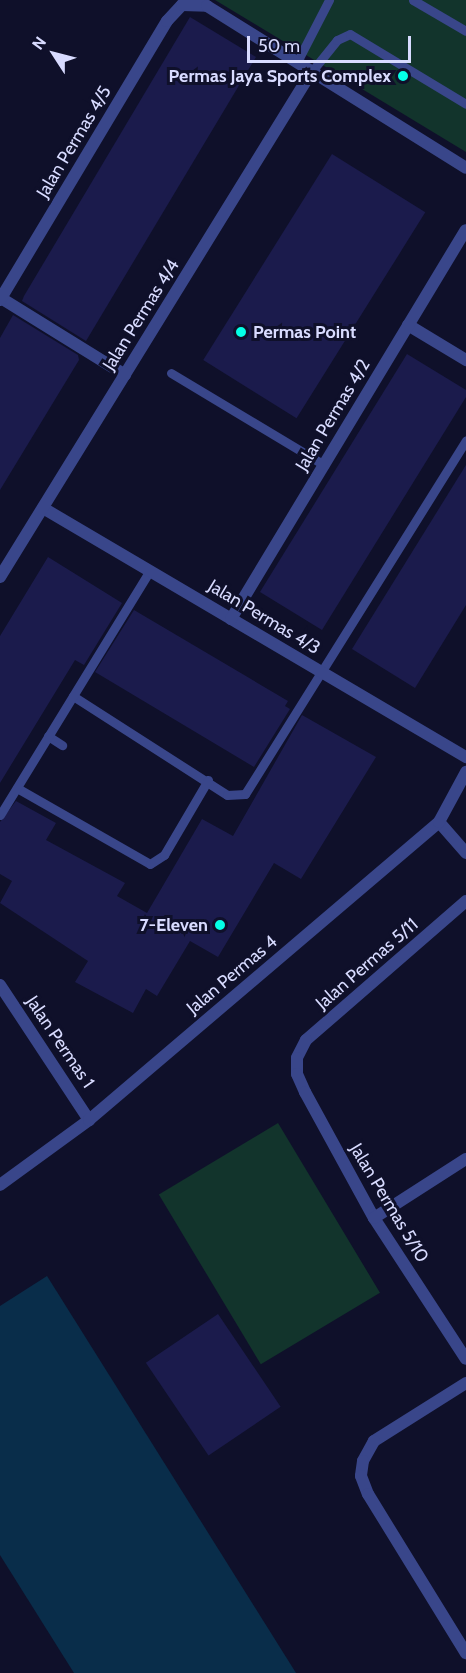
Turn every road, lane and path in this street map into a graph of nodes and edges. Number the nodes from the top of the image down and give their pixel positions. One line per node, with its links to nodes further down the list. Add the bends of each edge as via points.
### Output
1 (329, 0): 4 (lane)
2 (413, 0): 3 (lane)
3 (466, 31)
4 (297, 62): 5 (street); 9 (street, Jalan Permas 4/5, via 207,6 182,5 167,21)
5 (312, 71): 6 (lane, via 337,40 350,34); 7 (street); 13 (street, Jalan Permas 4/4)
6 (466, 104)
7 (466, 168)
8 (466, 230): 10 (street, Jalan Permas 4/2)
9 (1, 299): 13 (street)
10 (408, 325): 11 (street); 15 (street, Jalan Permas 4/2)
11 (466, 360)
12 (171, 373): 15 (lane)
13 (125, 375): 16 (street, Jalan Permas 4/4)
14 (466, 440): 20 (lane)
15 (324, 465): 19 (street, Jalan Permas 4/2)
16 (43, 508): 17 (street, Jalan Permas 4/3); 18 (street, Jalan Permas 4/4)
17 (150, 570): 19 (street, Jalan Permas 4/3); 21 (lane)
18 (0, 577)
19 (231, 619): 20 (street, Jalan Permas 4/3)
20 (322, 673): 24 (street, Jalan Permas 4/3); 26 (lane, via 245,794 227,795)
21 (73, 696): 22 (lane); 26 (lane)
22 (48, 736): 23 (lane); 27 (lane)
23 (62, 744)
24 (466, 758)
25 (466, 772): 29 (street, Jalan Permas 4)
26 (208, 780): 27 (lane, via 164,855 150,864)
27 (17, 788): 28 (lane)
28 (0, 815)
29 (439, 822): 30 (street); 34 (street, Jalan Permas 4)
30 (466, 853)
31 (466, 901): 33 (street, Jalan Permas 5/11, via 306,1040)
32 (0, 985): 34 (street, Jalan Permas 1)
33 (297, 1058): 37 (street, Jalan Permas 5/10, via 297,1074 305,1092)
34 (90, 1120): 36 (street, Jalan Permas 4)
35 (466, 1159): 37 (street)
36 (1, 1181)
37 (374, 1218): 38 (street, Jalan Permas 5/10)
38 (466, 1359)
39 (466, 1383): 40 (street, via 374,1441 363,1461 361,1476 368,1494)
40 (466, 1653)

